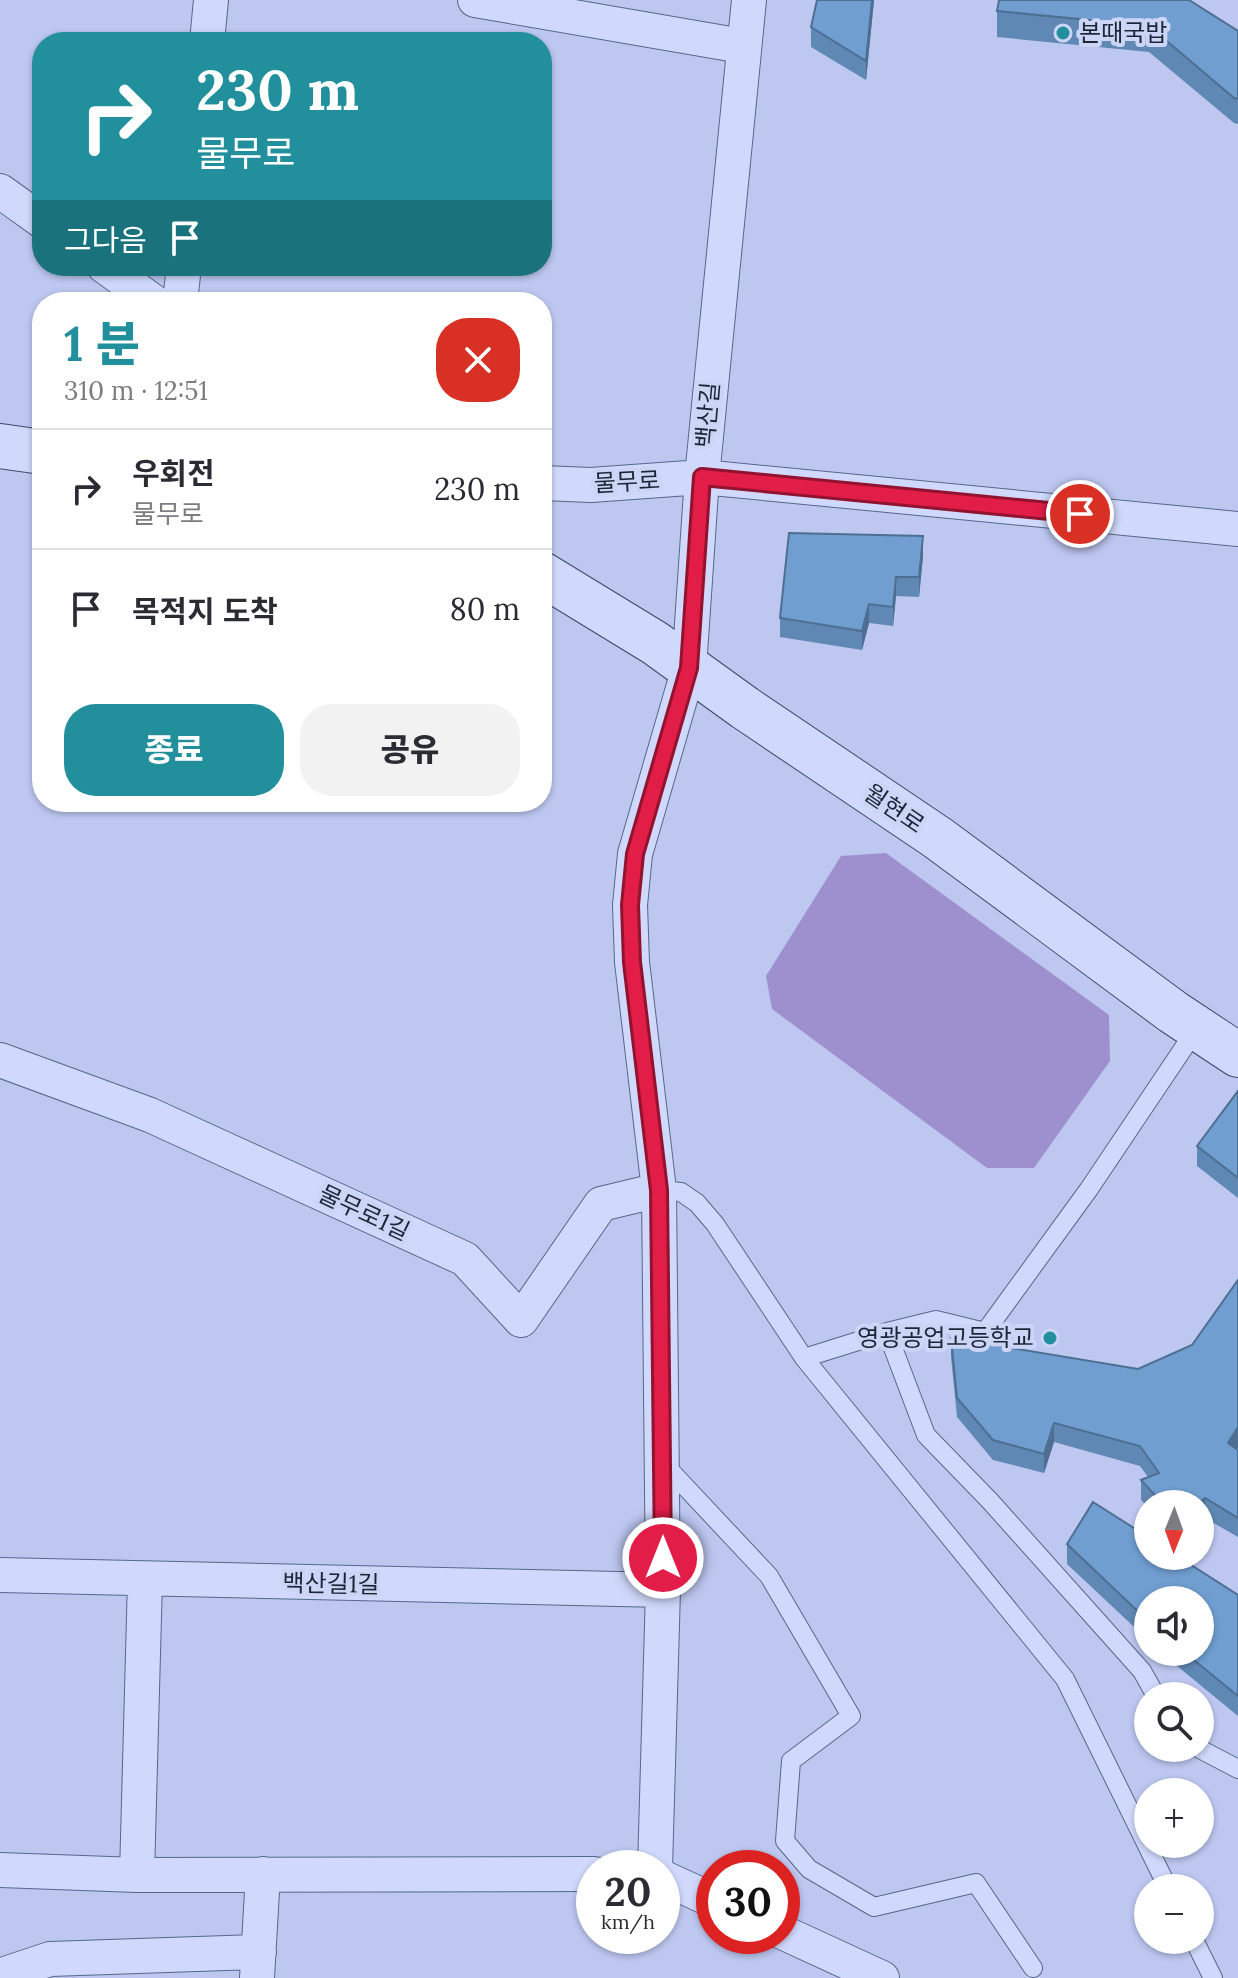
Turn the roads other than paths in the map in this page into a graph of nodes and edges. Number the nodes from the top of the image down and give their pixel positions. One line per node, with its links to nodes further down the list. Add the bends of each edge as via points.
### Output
1 (211, 0): 4 (street)
2 (475, 0): 5 (street)
3 (749, 0): 5 (street, 백산길)
4 (208, 32)
5 (742, 46): 12 (street, 백산길)
6 (0, 191): 7 (street)
7 (32, 214)
8 (118, 276): 9 (street)
9 (140, 292)
10 (0, 446): 11 (main road)
11 (32, 451)
12 (702, 477): 13 (street, 물무로); 14 (street, 물무로); 16 (street, 백산길)
13 (552, 483)
14 (1238, 529)
15 (552, 580): 16 (main road, 월현로)
16 (689, 668): 17 (main road, 월현로, via 938,838); 20 (street, 백산길, via 635,854 631,891 632,962)
17 (1197, 1028): 18 (main road, 월현로); 21 (lane, via 985,1332 936,1320)
18 (1238, 1055)
19 (0, 1060): 20 (street, 물무로1길, via 150,1115 465,1259 521,1320 601,1204)
20 (659, 1190): 22 (lane, via 681,1192 697,1203); 23 (street, 백산길)
21 (887, 1332): 22 (lane); 27 (lane, via 926,1435)
22 (804, 1358): 34 (lane, via 1065,1679)
23 (663, 1463): 26 (street, 백산길); 39 (lane, via 769,1576 851,1716 791,1761 785,1841 809,1869 874,1907 976,1883)
24 (0, 1575): 25 (street, 백산길1길)
25 (145, 1580): 26 (street, 백산길1길); 35 (street)
26 (663, 1590): 30 (street, 백산길)
27 (1148, 1682)
28 (1214, 1756): 29 (lane)
29 (1238, 1769)
30 (656, 1850)
31 (0, 1870): 35 (street)
32 (263, 1874): 33 (street); 35 (street); 38 (street)
33 (576, 1874)
34 (1161, 1874)
35 (137, 1875)
36 (800, 1940): 41 (street)
37 (1201, 1954): 42 (lane)
38 (258, 1965): 40 (street, via 50,1959)
39 (1033, 1968)
40 (1, 1978)
41 (882, 1978)
42 (1213, 1978)

